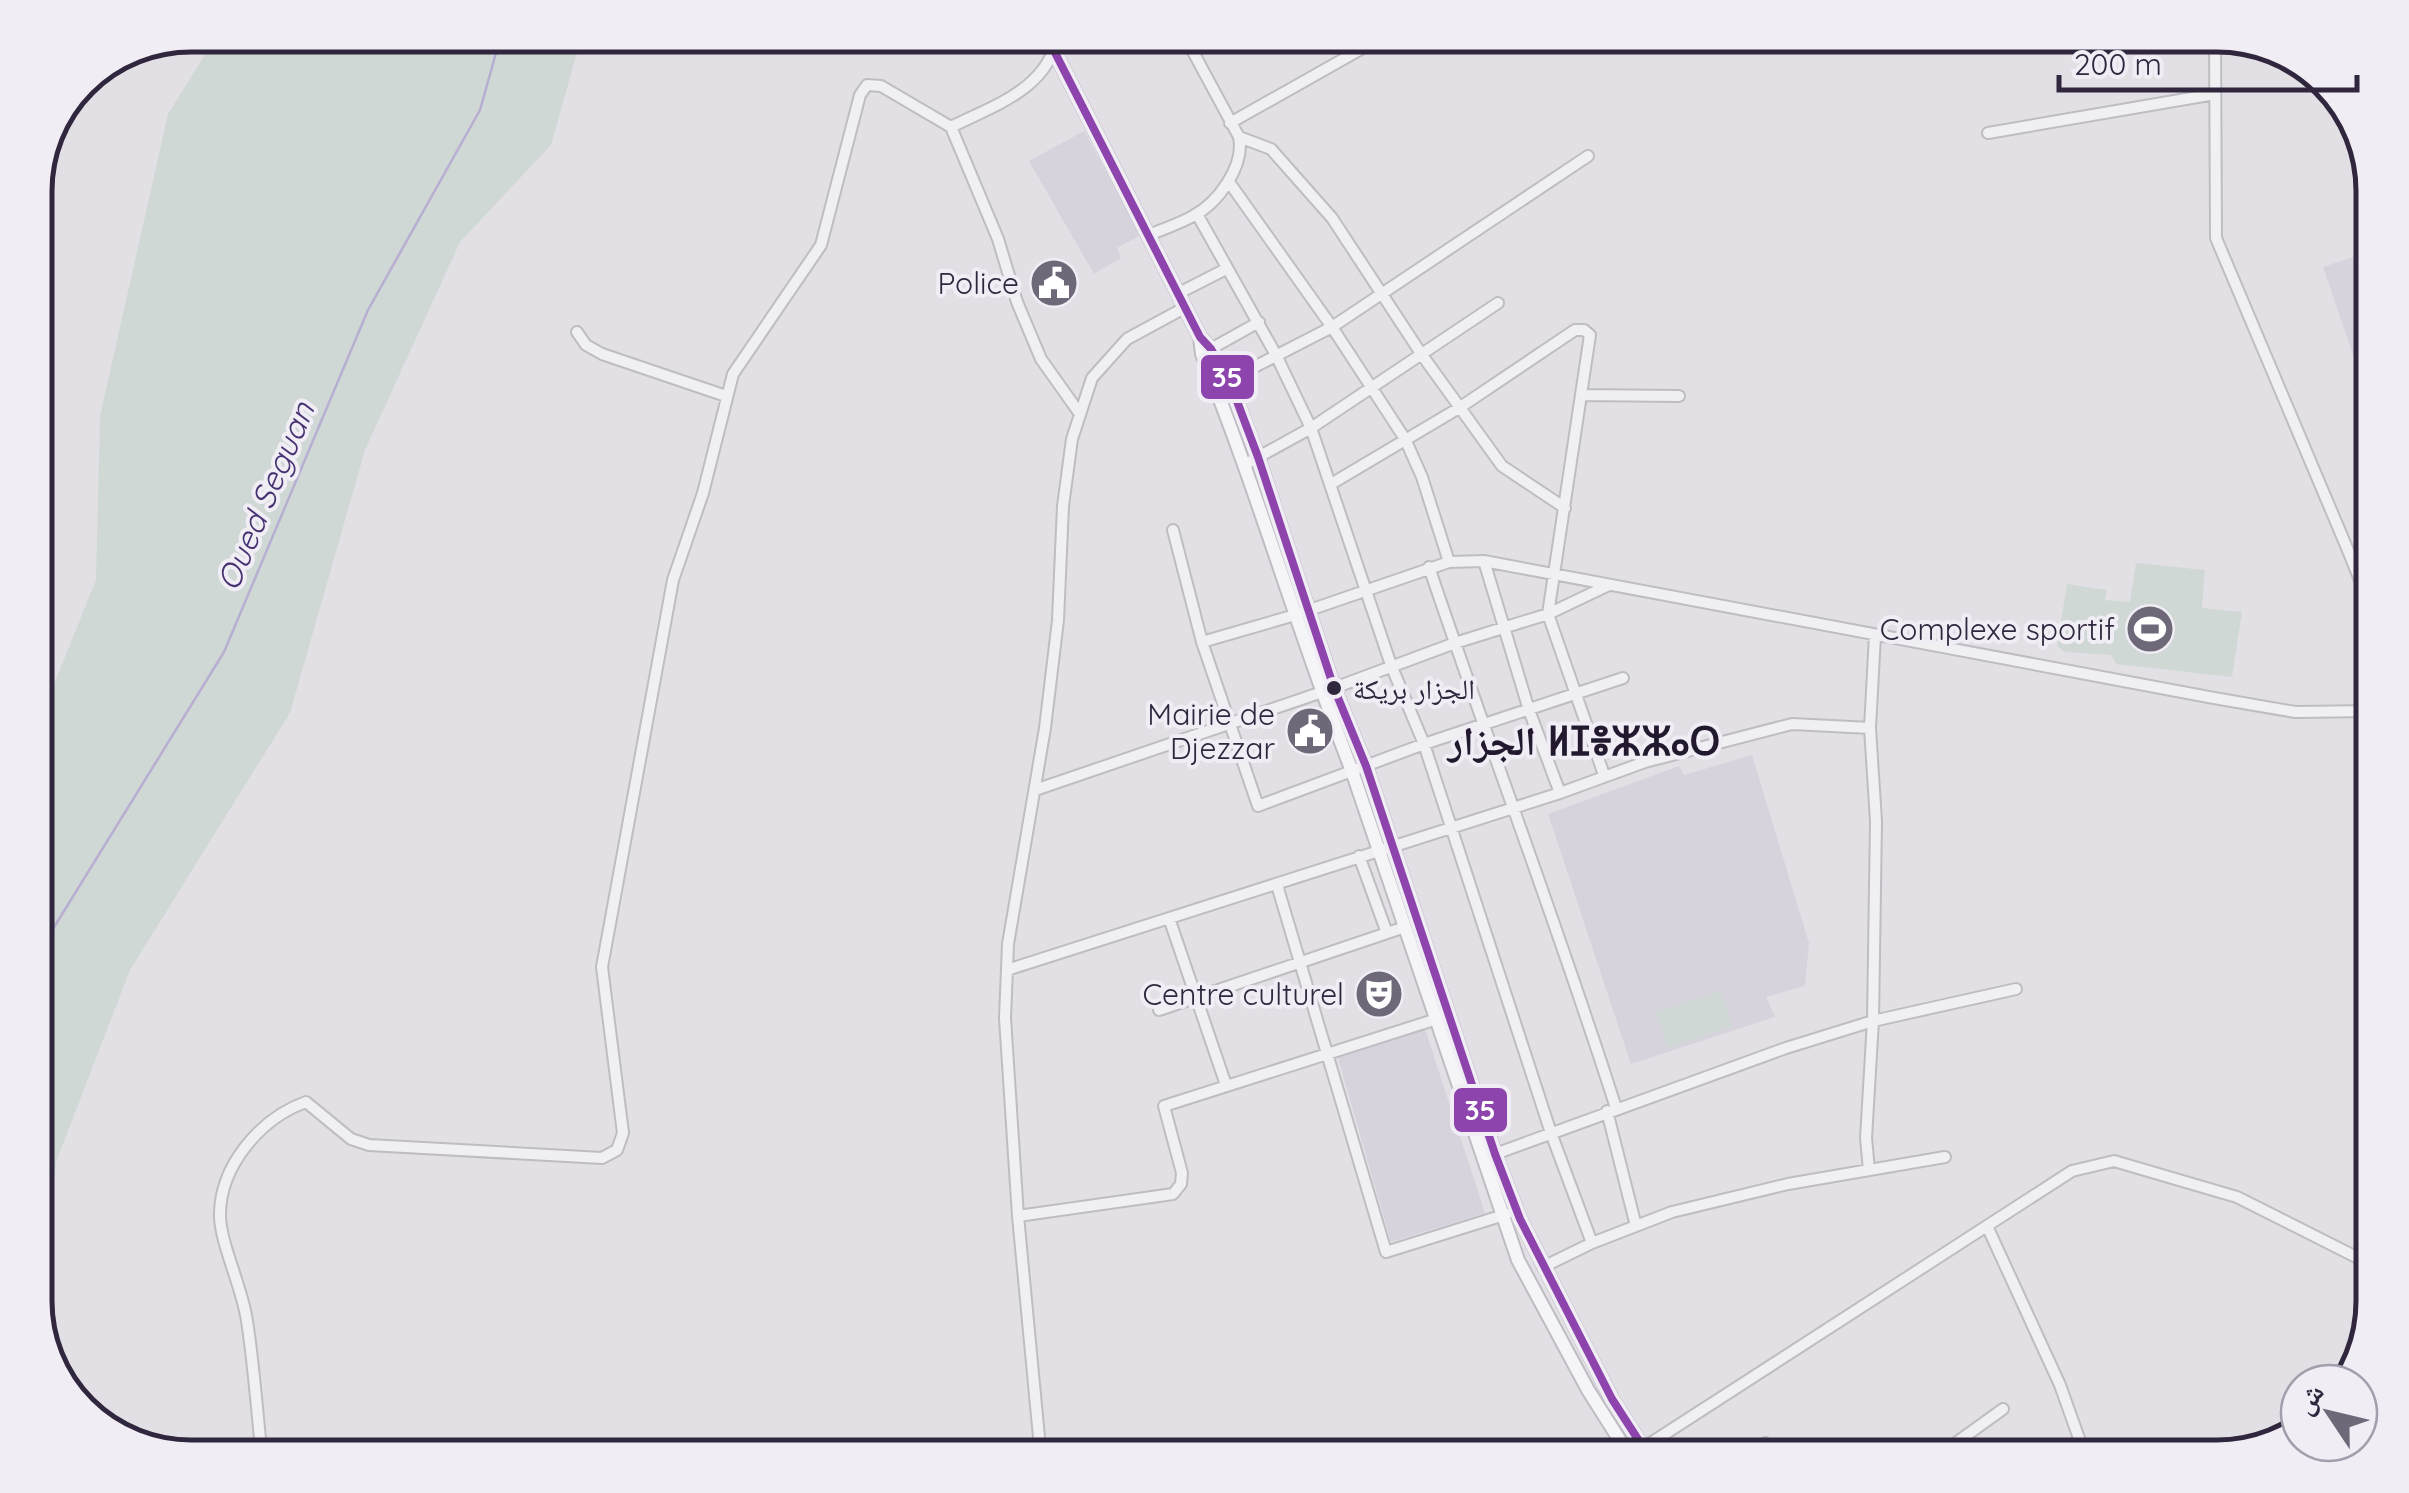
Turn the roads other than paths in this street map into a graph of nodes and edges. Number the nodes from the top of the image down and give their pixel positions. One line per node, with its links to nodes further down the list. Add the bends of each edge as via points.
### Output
1 (1193, 52): 6 (street)
2 (1356, 52): 6 (street)
3 (2214, 52): 5 (street)
4 (1054, 54): 7 (street, via 1030,87); 13 (main road)
5 (2215, 94): 8 (street); 43 (street, via 2216,238)
6 (1230, 123): 9 (street)
7 (951, 127): 29 (street, via 868,84 820,245 733,374); 32 (street, via 1041,360)
8 (1988, 133)
9 (1239, 137): 11 (street); 15 (street, via 1271,148 1332,218)
10 (1588, 156): 15 (street)
11 (1228, 182): 12 (street); 20 (street)
12 (1197, 214): 13 (street); 14 (street)
13 (1149, 235): 16 (main road)
14 (1226, 269): 16 (street); 19 (street)
15 (1382, 292): 20 (street); 24 (street)
16 (1178, 293): 18 (main road)
17 (1498, 303): 24 (street)
18 (1186, 308): 22 (main road); 32 (street, via 1127,338 1092,378)
19 (1259, 322): 22 (street); 23 (street)
20 (1332, 327): 23 (street); 27 (street)
21 (577, 332): 29 (street, via 602,354)
22 (1206, 351): 25 (main road); 26 (main road)
23 (1276, 354): 25 (street); 33 (street)
24 (1422, 355): 27 (street); 31 (street)
25 (1229, 380): 26 (street); 35 (main road)
26 (1216, 388): 36 (main road)
27 (1370, 388): 33 (street); 34 (street)
28 (1581, 395): 30 (street); 31 (street, via 1590,334 1575,330); 38 (street)
29 (726, 396): 99 (street, via 673,580 602,967 623,1133 616,1150 602,1158 369,1145 351,1139 306,1102 259,1129 227,1182 220,1217 247,1318)
30 (1680, 396)
31 (1459, 408): 34 (street); 38 (street, via 1502,466)
32 (1080, 414): 65 (street, via 1063,506 1058,620)
33 (1310, 428): 35 (street); 37 (street)
34 (1405, 439): 37 (street); 41 (street)
35 (1258, 457): 36 (street); 47 (main road)
36 (1244, 464): 47 (main road)
37 (1331, 484): 46 (street)
38 (1566, 508): 44 (street)
39 (1173, 530): 51 (street)
40 (1484, 561): 41 (street); 44 (street); 49 (street)
41 (1448, 562): 42 (street)
42 (1430, 567): 46 (street); 52 (street)
43 (2356, 570)
44 (1556, 574): 45 (street); 48 (street)
45 (1610, 585): 48 (street); 50 (street)
46 (1367, 587): 47 (street); 53 (street)
47 (1301, 612): 51 (street); 55 (main road)
48 (1548, 614): 49 (street); 56 (street)
49 (1506, 628): 52 (street); 57 (street)
50 (1875, 635): 58 (street, via 2295,712); 61 (street)
51 (1202, 642): 59 (street)
52 (1455, 643): 53 (street); 60 (street)
53 (1392, 665): 55 (street); 62 (street)
54 (1624, 678): 56 (street)
55 (1328, 690): 59 (street); 63 (main road)
56 (1575, 695): 57 (street); 64 (street)
57 (1530, 710): 60 (street); 66 (street)
58 (2356, 710)
59 (1230, 722): 63 (street, via 1258,806); 65 (street)
60 (1482, 725): 62 (street); 67 (street)
61 (1870, 728): 64 (street, via 1792,724); 82 (street, via 1876,821)
62 (1424, 744): 63 (street); 68 (street)
63 (1359, 768): 69 (main road)
64 (1604, 775): 66 (street)
65 (1035, 790): 76 (street)
66 (1560, 793): 67 (street)
67 (1512, 807): 68 (street); 85 (street, via 1561,936)
68 (1451, 826): 69 (street); 86 (street)
69 (1386, 848): 70 (street); 73 (main road); 80 (main road)
70 (1359, 856): 71 (street); 74 (street)
71 (1277, 885): 72 (street); 75 (street)
72 (1170, 918): 76 (street); 78 (street)
73 (1404, 928): 74 (street); 81 (main road)
74 (1387, 933): 75 (street)
75 (1302, 962): 78 (street); 83 (street)
76 (1007, 970): 92 (street)
77 (2016, 989): 82 (street)
78 (1196, 998): 79 (street); 84 (street)
79 (1159, 1010)
80 (1450, 1014): 81 (street); 87 (main road)
81 (1436, 1019): 83 (street); 91 (main road)
82 (1873, 1022): 85 (street); 89 (street)
83 (1330, 1052): 84 (street); 91 (street, via 1386,1252)
84 (1226, 1085): 92 (street, via 1164,1106 1182,1173 1173,1194)
85 (1611, 1110): 86 (street); 93 (street)
86 (1551, 1133): 87 (street); 95 (street)
87 (1495, 1154): 90 (main road)
88 (1945, 1157): 89 (street)
89 (1869, 1170): 93 (street, via 1788,1184)
90 (1518, 1210): 91 (street); 97 (main road)
91 (1502, 1215): 101 (main road, via 1535,1294)
92 (1018, 1216): 100 (street)
93 (1636, 1226): 95 (street)
94 (1987, 1226): 96 (street, via 2072,1171 2114,1161 2236,1197); 103 (street); 105 (street)
95 (1592, 1243): 97 (street)
96 (2356, 1257)
97 (1543, 1267): 102 (main road)
98 (2003, 1409): 104 (street)
99 (260, 1440)
100 (1040, 1440)
101 (1619, 1440)
102 (1639, 1440)
103 (1666, 1440)
104 (1960, 1440)
105 (2080, 1440)

